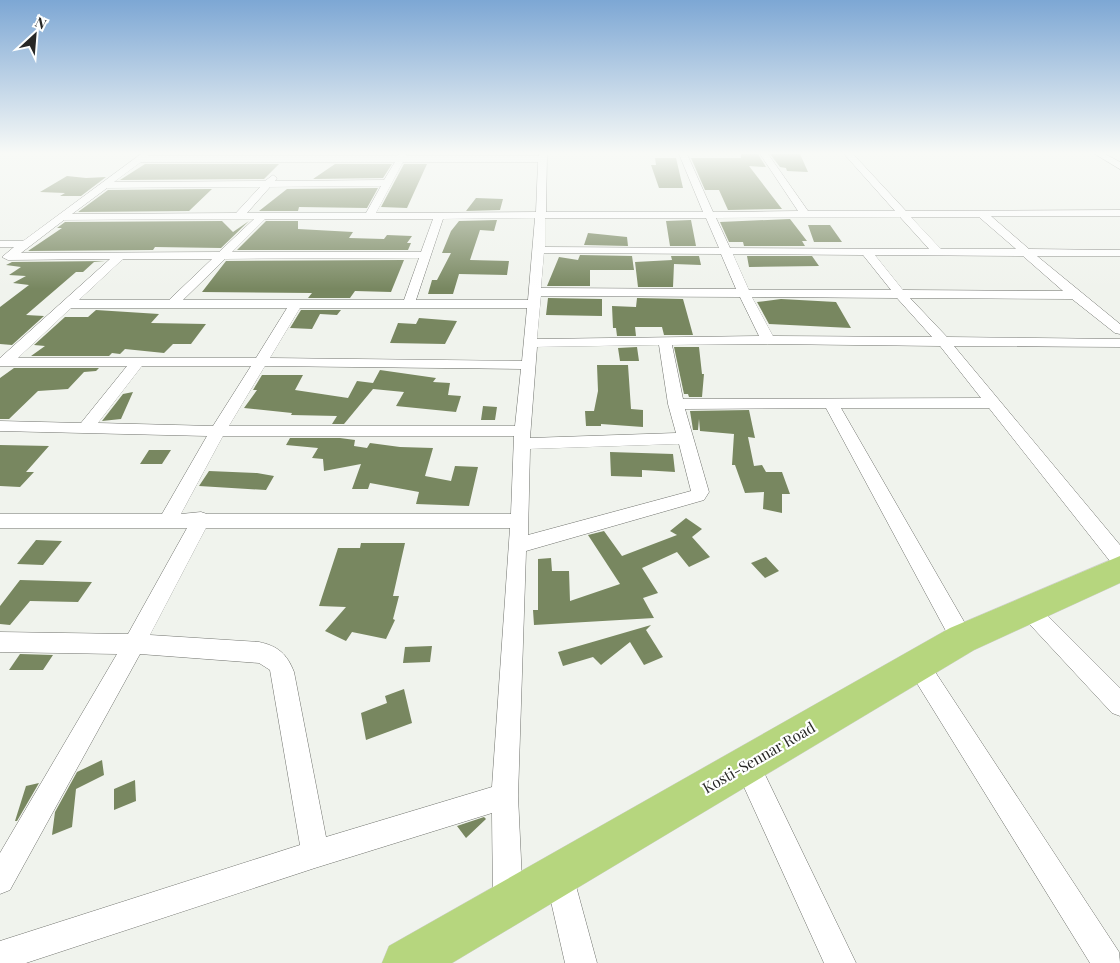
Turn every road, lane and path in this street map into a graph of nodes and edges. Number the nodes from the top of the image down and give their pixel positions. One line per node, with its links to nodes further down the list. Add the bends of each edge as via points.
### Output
1 (88, 199): 18 (street)
2 (254, 199): 15 (street)
3 (378, 199): 17 (street)
4 (542, 199): 14 (street)
5 (703, 199): 9 (street)
6 (795, 199): 10 (street)
7 (888, 199): 11 (street)
8 (1115, 213): 12 (street); 19 (street)
9 (710, 214): 10 (street); 14 (street); 23 (street)
10 (805, 214): 11 (street)
11 (902, 214): 12 (street); 25 (street)
12 (981, 214): 27 (street)
13 (439, 215): 14 (street); 17 (street); 28 (street)
14 (541, 215): 22 (street)
15 (239, 216): 16 (street); 18 (street)
16 (263, 216): 17 (street); 30 (street)
17 (369, 216)
18 (64, 217): 21 (street)
19 (1120, 220)
20 (0, 244): 21 (street)
21 (27, 244): 31 (street)
22 (539, 250): 23 (street); 35 (street)
23 (726, 252): 24 (street); 32 (street)
24 (867, 253): 25 (street); 33 (street)
25 (939, 253): 27 (street)
26 (1120, 253): 27 (street)
27 (1027, 254): 34 (street)
28 (426, 255): 30 (street); 39 (street)
29 (120, 256): 30 (street); 31 (street); 36 (street)
30 (222, 256): 37 (street)
31 (5, 260)
32 (744, 293): 33 (street); 35 (street); 41 (street)
33 (900, 294): 34 (street); 42 (street)
34 (1075, 295): 40 (street)
35 (534, 298): 39 (street); 44 (street)
36 (68, 304): 37 (street); 46 (street)
37 (172, 304): 38 (street)
38 (296, 304): 39 (street); 48 (street)
39 (409, 304)
40 (1120, 330)
41 (768, 340): 42 (street); 43 (street)
42 (943, 340): 45 (street); 50 (street)
43 (664, 342): 44 (street); 51 (street)
44 (528, 343): 49 (street)
45 (1120, 343)
46 (2, 362): 47 (street)
47 (139, 362): 48 (street); 53 (street)
48 (260, 362): 49 (street); 55 (street)
49 (527, 365): 56 (street)
50 (994, 403): 52 (street); 63 (street)
51 (676, 404): 52 (street); 57 (street)
52 (831, 404): 66 (street)
53 (86, 426): 54 (street); 55 (street)
54 (2, 428)
55 (218, 431): 56 (street); 60 (street)
56 (521, 438): 57 (street); 61 (street)
57 (686, 438): 62 (street, via 700,492 695,498)
58 (201, 519): 60 (street); 61 (street); 68 (street)
59 (0, 520): 60 (street)
60 (168, 520)
61 (520, 521): 62 (street)
62 (517, 546): 72 (street)
63 (1120, 559)
64 (1120, 569): 65 (highway, Kosti-Sennar Road)
65 (1029, 610): 66 (highway, Kosti-Sennar Road); 70 (street)
66 (962, 640): 69 (highway, Kosti-Sennar Road)
67 (0, 642): 68 (street)
68 (134, 644): 73 (street, via 262,653 272,655 280,662); 75 (street)
69 (918, 665): 71 (highway, Kosti-Sennar Road); 81 (street)
70 (1120, 705)
71 (747, 766): 74 (highway, Kosti-Sennar Road); 80 (street)
72 (505, 796): 73 (street); 76 (street)
73 (315, 854): 77 (street)
74 (559, 875): 76 (highway, Kosti-Sennar Road); 79 (street)
75 (0, 880)
76 (508, 905): 78 (highway, Kosti-Sennar Road)
77 (0, 956)
78 (406, 963)
79 (581, 963)
80 (840, 963)
81 (1108, 963)

